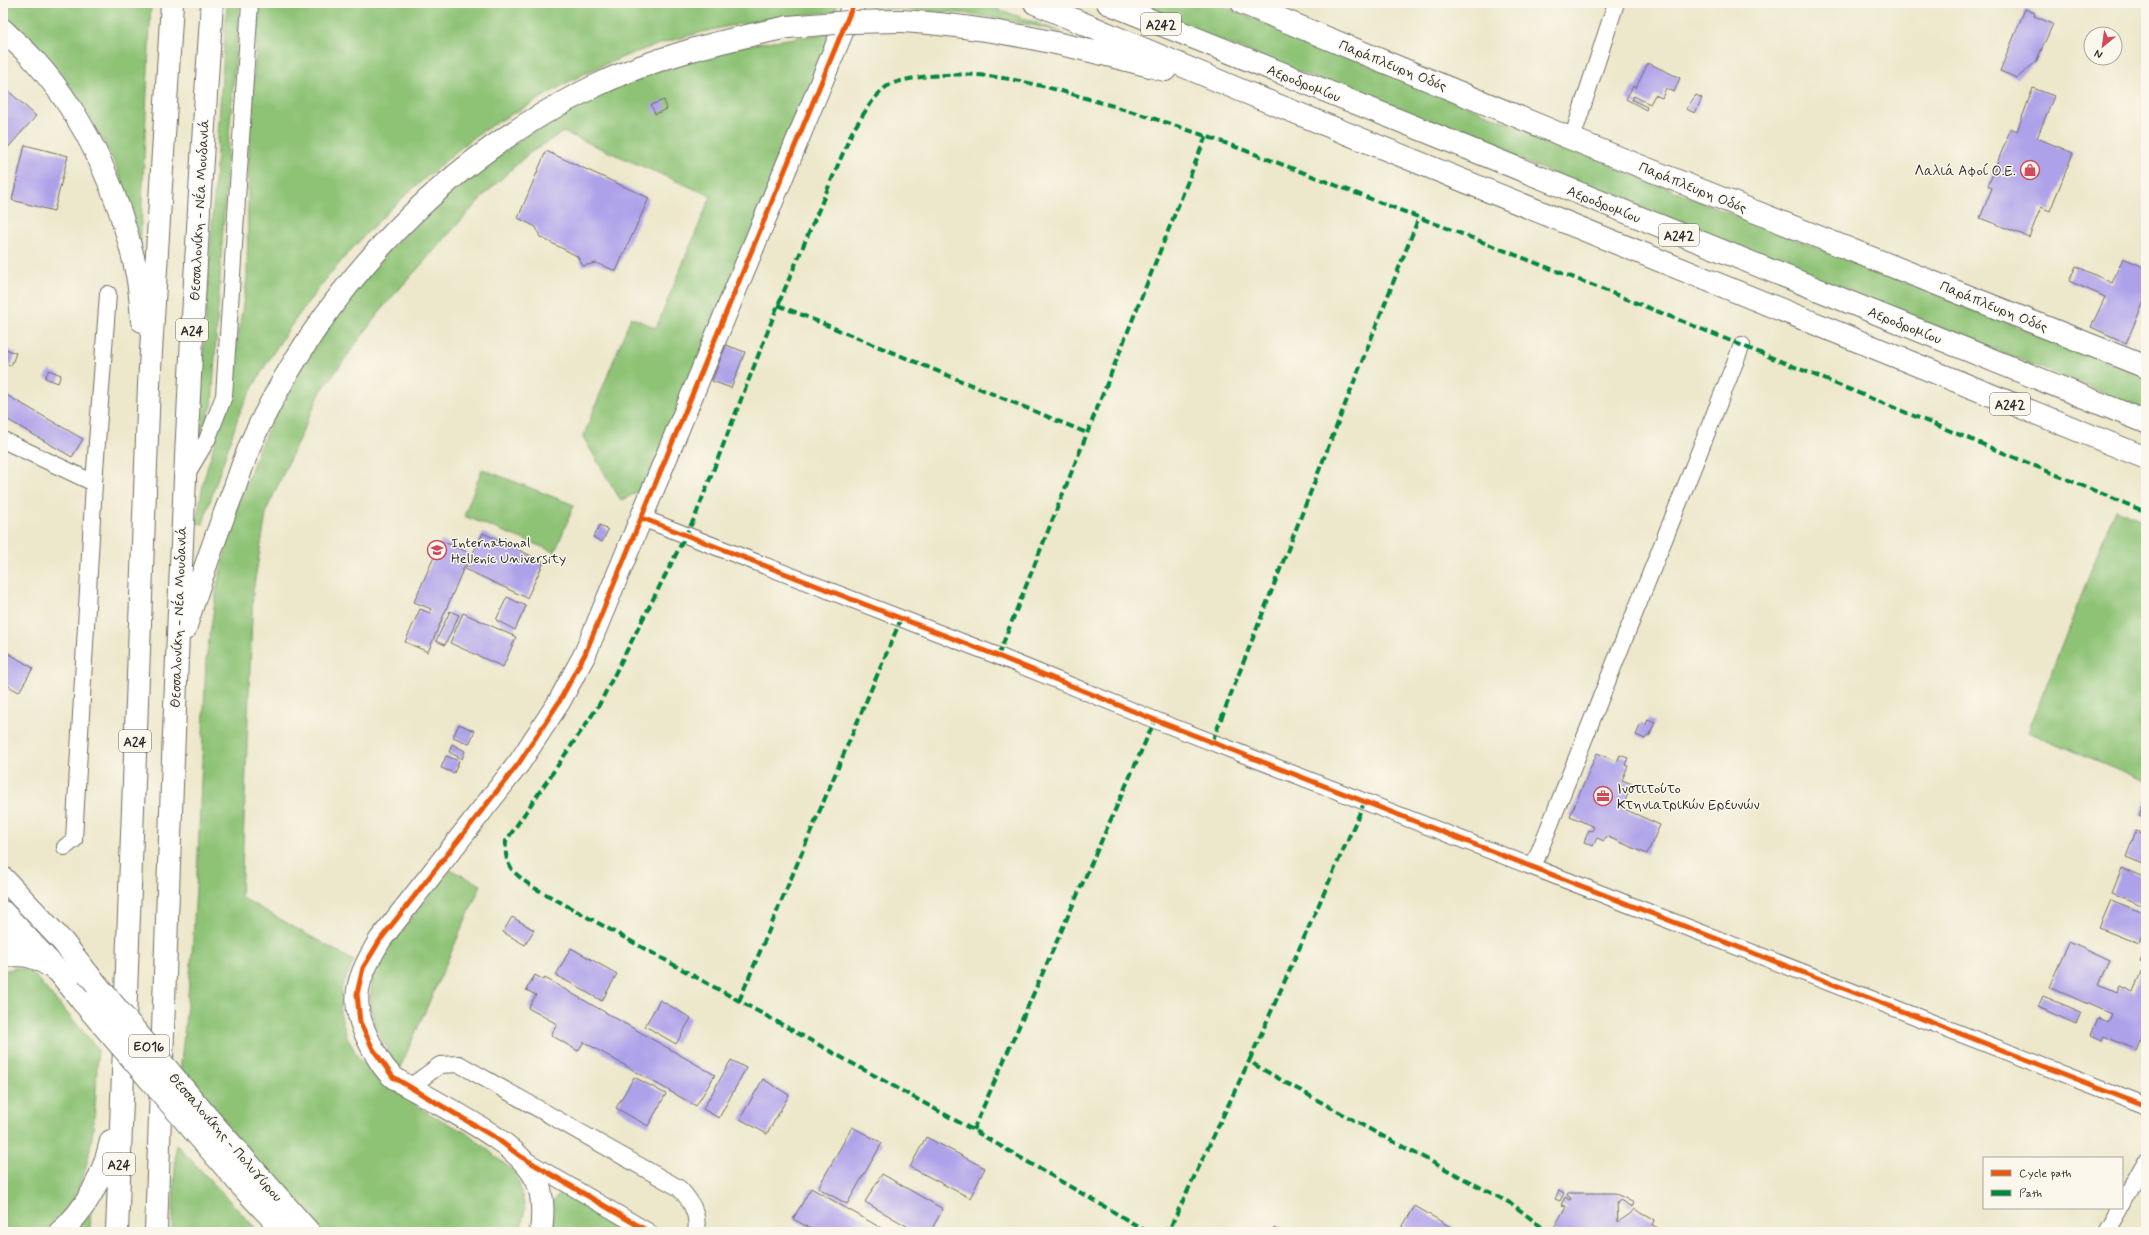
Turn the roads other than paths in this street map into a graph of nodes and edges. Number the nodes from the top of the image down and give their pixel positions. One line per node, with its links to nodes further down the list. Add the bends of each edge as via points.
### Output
1 (172, 3): 15 (main road, Α24)
2 (212, 3): 19 (main road, Θεσσαλονίκη - Νέα Μουδανιά / Α24, via 198,205)
3 (250, 3): 19 (street, via 224,396 207,440)
4 (854, 3): 21 (main road)
5 (1035, 3): 10 (main road)
6 (1108, 3): 16 (main road, Αεροδρομίου / Α242)
7 (1242, 3): 11 (main road, Παράπλευρη Οδός)
8 (1616, 3): 11 (street)
9 (3, 30): 15 (main road, via 34,60 66,102 92,145 114,192 138,276)
10 (1240, 90): 18 (main road, Α242); 22 (main road, bridge, via 1124,59 1018,35 947,24 902,21 848,22 788,28 711,44 666,58 595,86 550,109 452,178 403,222 321,318 288,371 257,429 204,566)
11 (1572, 139): 14 (main road, Παράπλευρη Οδός)
12 (108, 294): 20 (street)
13 (1742, 345): 24 (street)
14 (2146, 367)
15 (148, 385): 32 (main road, Α24)
16 (2146, 422)
17 (3, 440): 20 (street)
18 (2146, 458)
19 (184, 478): 22 (main road, Θεσσαλονίκη - Νέα Μουδανιά / Α24)
20 (94, 483): 23 (street, via 74,840)
21 (642, 518): 24 (street); 31 (main road, via 585,654 559,702 519,763 380,940 363,968 357,994 360,1022 373,1049 393,1077)
22 (176, 656): 41 (main road, Θεσσαλονίκη - Νέα Μουδανιά / Α24)
23 (65, 848)
24 (1533, 867): 33 (street)
25 (8, 884): 26 (main road); 27 (main road, Θεσσαλονίκης - Πολυγύρου / ΕΟ16)
26 (8, 922): 27 (main road); 28 (main road); 30 (main road, Θεσσαλονίκης - Πολυγύρου / ΕΟ16)
27 (63, 942): 34 (main road, Θεσσαλονίκης - Πολυγύρου / ΕΟ16, bridge)
28 (3, 951)
29 (3, 956): 30 (main road, via 28,954)
30 (58, 971): 34 (main road, Θεσσαλονίκης - Πολυγύρου / ΕΟ16, bridge, via 82,1001)
31 (410, 1087): 35 (main road, via 496,1138); 47 (street, via 440,1065 459,1064 679,1188 694,1209 698,1226)
32 (121, 1097): 39 (main road, via 105,1167 84,1206 72,1222); 40 (main road, Α24)
33 (2146, 1106)
34 (202, 1125): 42 (main road, Θεσσαλονίκης - Πολυγύρου / ΕΟ16, via 245,1190); 43 (main road, Θεσσαλονίκης - Πολυγύρου / ΕΟ16)
35 (520, 1156): 44 (main road, via 532,1188 534,1203); 45 (main road, via 537,1181 542,1197); 46 (street)
36 (2146, 1163): 37 (street)
37 (2123, 1203)
38 (2119, 1209): 48 (street)
39 (60, 1232)
40 (117, 1232)
41 (156, 1232)
42 (285, 1232)
43 (309, 1232)
44 (530, 1232)
45 (541, 1232)
46 (649, 1232)
47 (696, 1232)
48 (2106, 1232)

